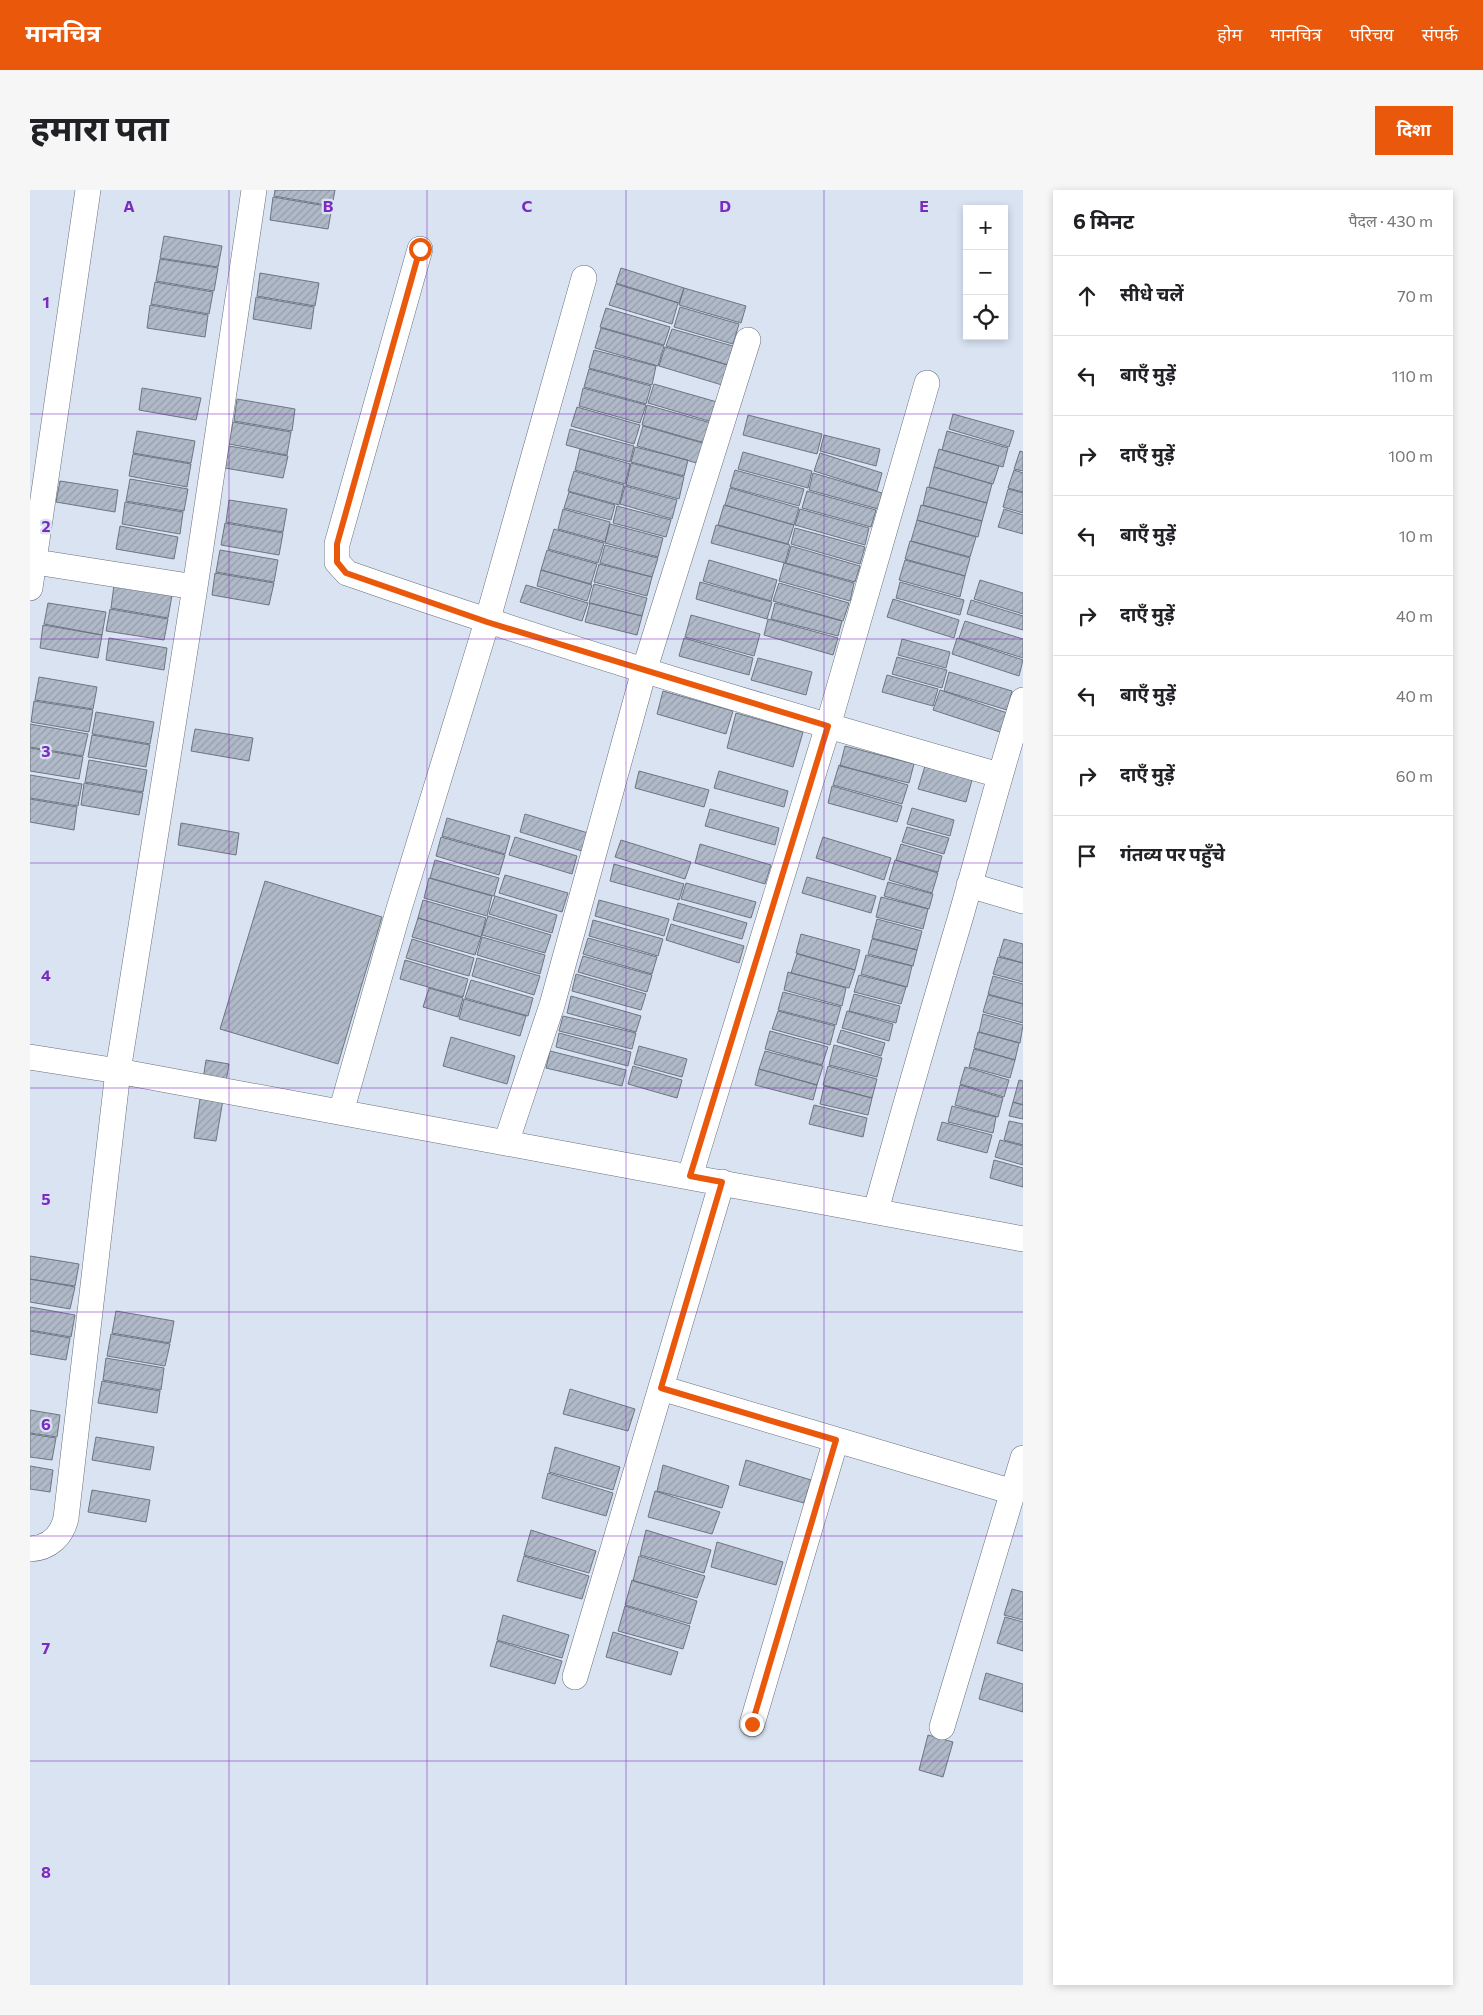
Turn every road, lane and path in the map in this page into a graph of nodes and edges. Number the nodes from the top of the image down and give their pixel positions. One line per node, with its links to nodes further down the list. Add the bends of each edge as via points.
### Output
1 (88, 190): 7 (street)
2 (254, 190): 8 (street)
3 (420, 249): 10 (street, via 337,544 337,562 346,573)
4 (584, 278): 10 (street)
5 (748, 340): 11 (street)
6 (927, 383): 13 (street)
7 (32, 562): 8 (street); 9 (street)
8 (195, 587): 18 (street)
9 (30, 588)
10 (487, 622): 11 (street); 19 (street)
11 (644, 670): 13 (street); 20 (street, via 552,1005)
12 (1023, 700): 14 (street)
13 (828, 726): 14 (street); 21 (street)
14 (999, 775): 15 (street)
15 (969, 886): 16 (street); 23 (street)
16 (1023, 901)
17 (30, 1057): 18 (street)
18 (118, 1071): 19 (street); 29 (street, via 66,1518 52,1542)
19 (341, 1112): 20 (street)
20 (506, 1143): 21 (street)
21 (690, 1176): 22 (street)
22 (722, 1182): 23 (street); 25 (street)
23 (876, 1210): 24 (street)
24 (1023, 1239)
25 (661, 1388): 26 (street); 30 (street)
26 (836, 1440): 28 (street); 31 (street)
27 (1023, 1458): 28 (street)
28 (1013, 1492): 32 (street)
29 (30, 1549)
30 (575, 1677)
31 (752, 1724)
32 (942, 1727)

